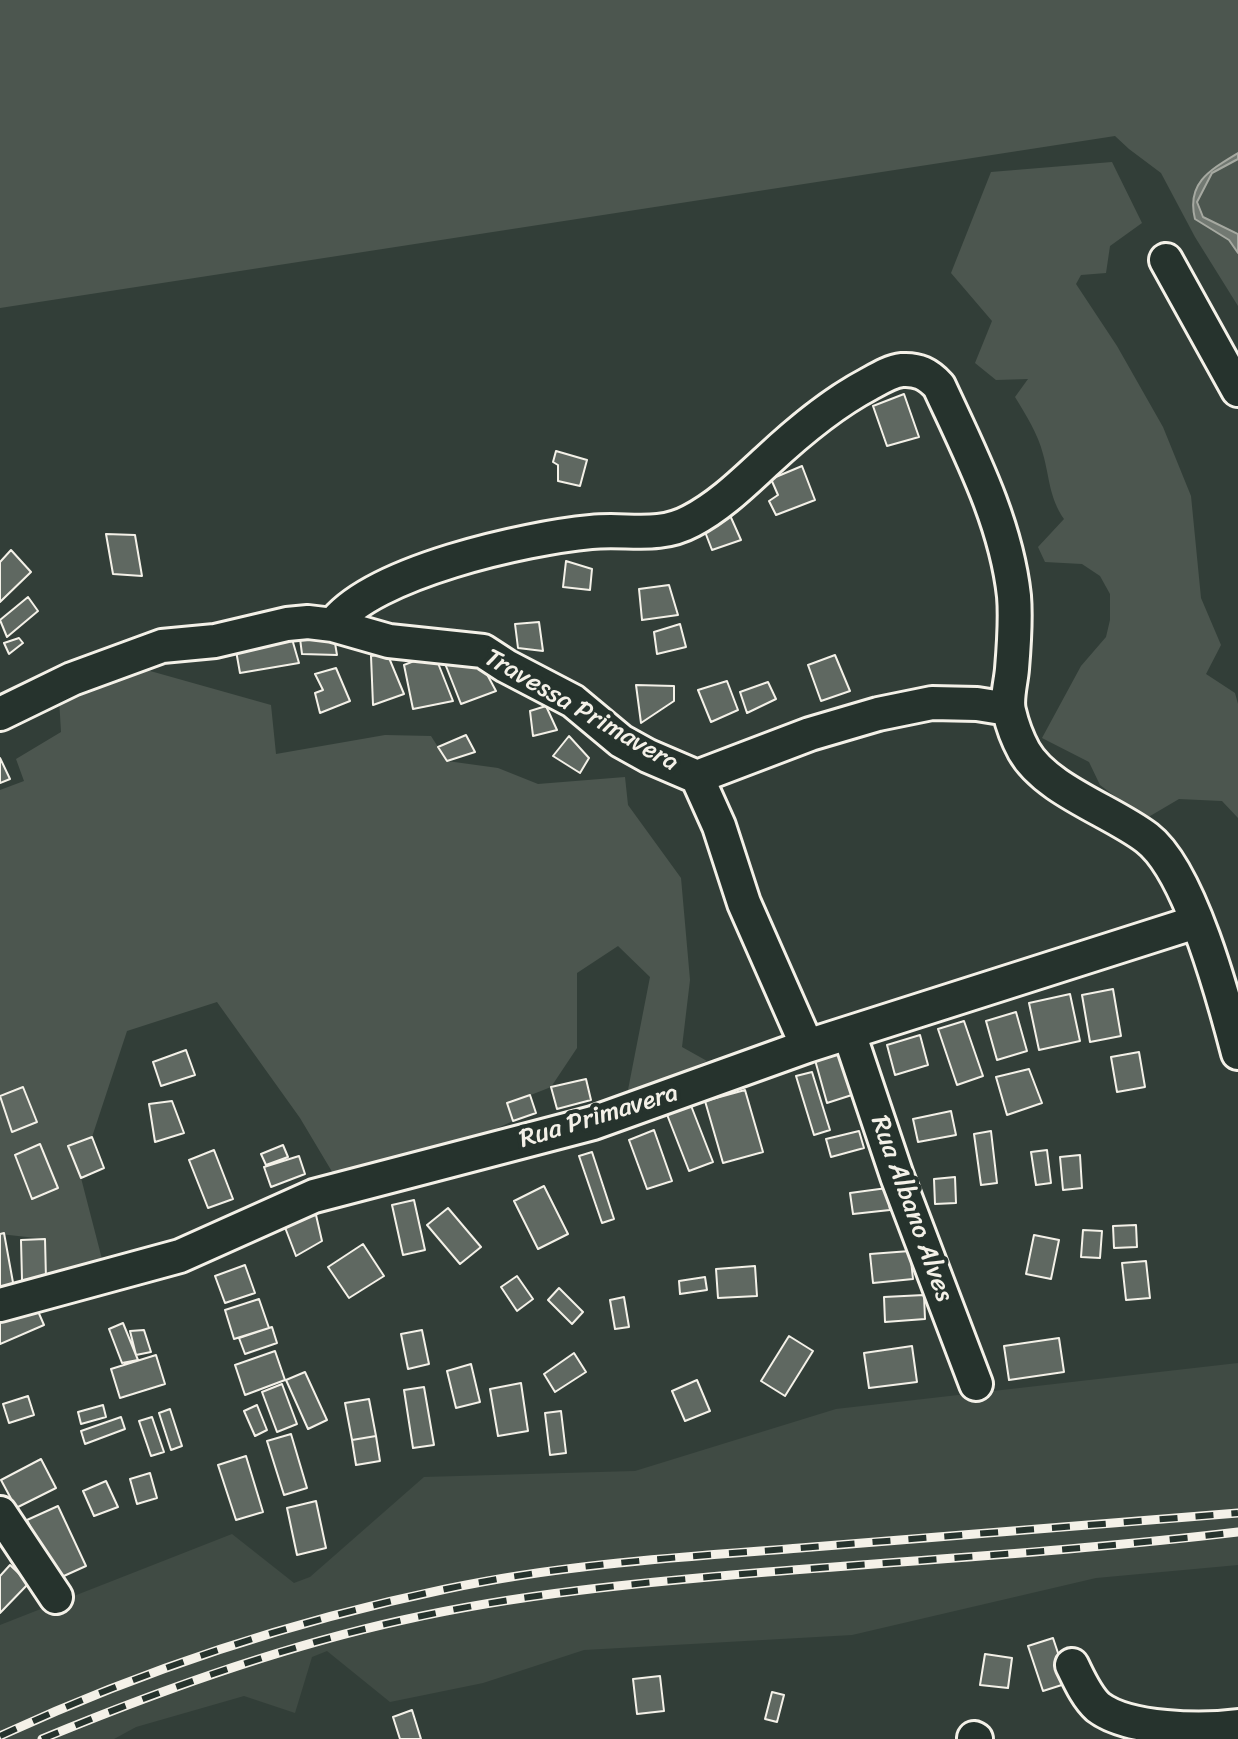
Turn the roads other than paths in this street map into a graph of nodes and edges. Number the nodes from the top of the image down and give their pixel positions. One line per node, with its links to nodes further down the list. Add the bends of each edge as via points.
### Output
1 (1166, 260): 2 (street)
2 (1238, 390)
3 (333, 625): 4 (street, via 346,610 380,589 457,560 556,536 649,533 691,521 851,393 900,370 918,371 939,386 988,495 1006,550 1014,597); 5 (street, Travessa Primavera, via 287,624 215,641 162,646 72,679); 6 (street, Travessa Primavera, via 389,641 483,651 573,701 621,741)
4 (1008, 709): 6 (street, via 932,703 878,714); 7 (street, via 1037,768 1149,839 1173,868)
5 (0, 714)
6 (697, 777): 9 (street, Travessa Primavera, via 749,917)
7 (1196, 922): 8 (street, Rua Primavera); 10 (street)
8 (849, 1033): 9 (street, Rua Primavera); 12 (street, Rua Albano Alves)
9 (807, 1046): 11 (street, Rua Primavera, via 593,1123 314,1196 180,1256)
10 (1238, 1053)
11 (0, 1305)
12 (976, 1384)
13 (0, 1513): 14 (street)
14 (56, 1597)
15 (1072, 1665): 16 (street, via 1091,1700 1106,1711 1171,1728)
16 (1238, 1726)

